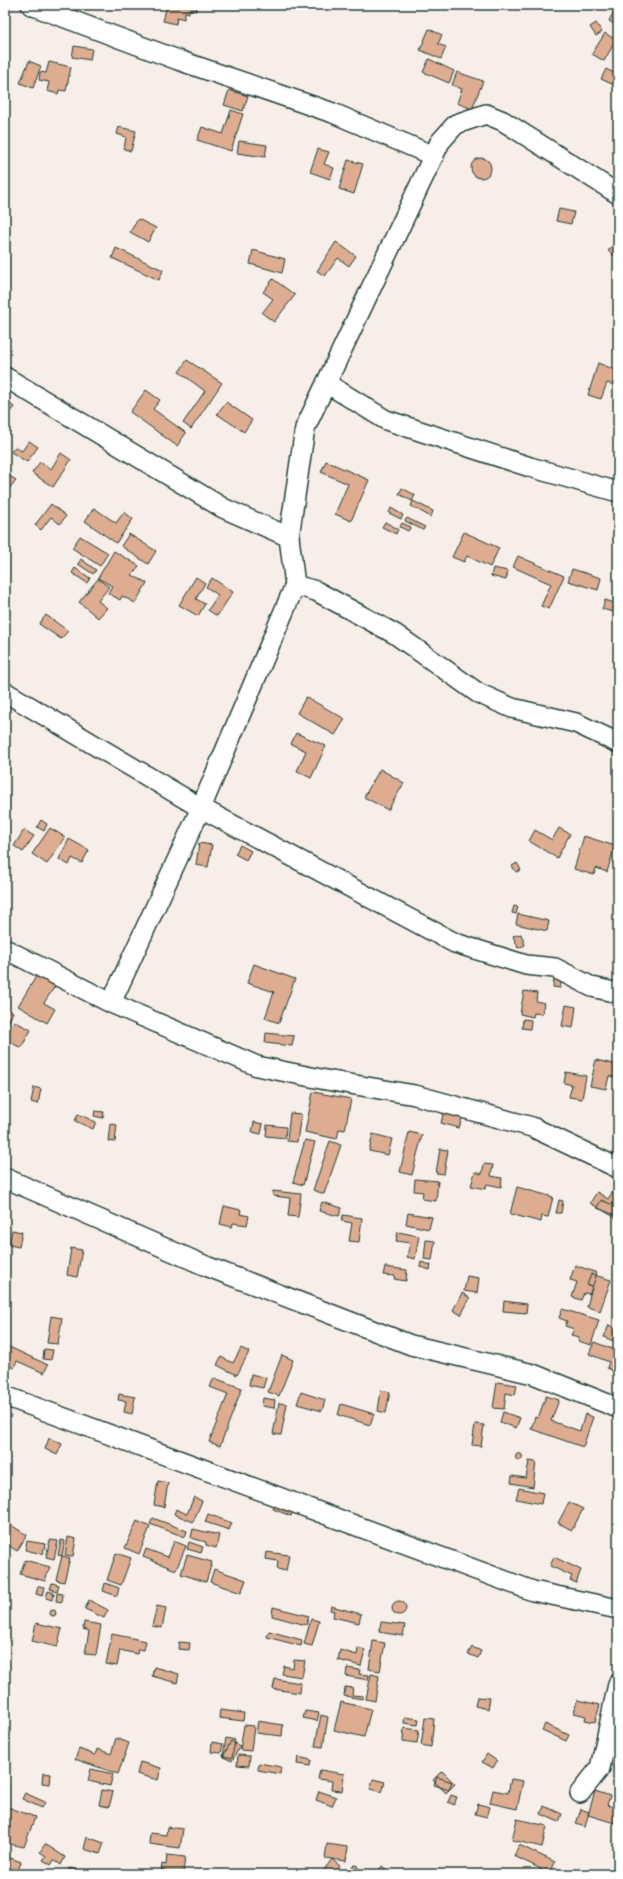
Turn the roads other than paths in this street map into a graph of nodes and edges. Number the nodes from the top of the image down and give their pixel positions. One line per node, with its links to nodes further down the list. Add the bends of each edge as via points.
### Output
1 (31, 5): 2 (street, via 178,60 332,113)
2 (434, 156): 3 (street, via 440,142 456,124 486,114 503,121); 5 (street)
3 (618, 194)
4 (5, 377): 7 (street, via 223,508)
5 (326, 383): 6 (street, via 386,420); 7 (street, via 305,428)
6 (618, 492)
7 (289, 537): 8 (street)
8 (295, 585): 10 (street, via 316,591 395,634 478,693 512,708 576,723); 11 (street)
9 (5, 692): 11 (street)
10 (618, 743)
11 (201, 808): 13 (street, via 455,943 526,965 555,968 592,987); 14 (street)
12 (5, 949): 14 (street)
13 (618, 993)
14 (111, 1003): 15 (street, via 257,1066 414,1095 532,1127)
15 (618, 1168)
16 (5, 1178): 18 (street, via 206,1266 411,1345 533,1374)
17 (5, 1396): 19 (street, via 534,1591)
18 (617, 1411)
19 (616, 1605)
20 (618, 1684): 21 (street, via 600,1768)
21 (580, 1792)

